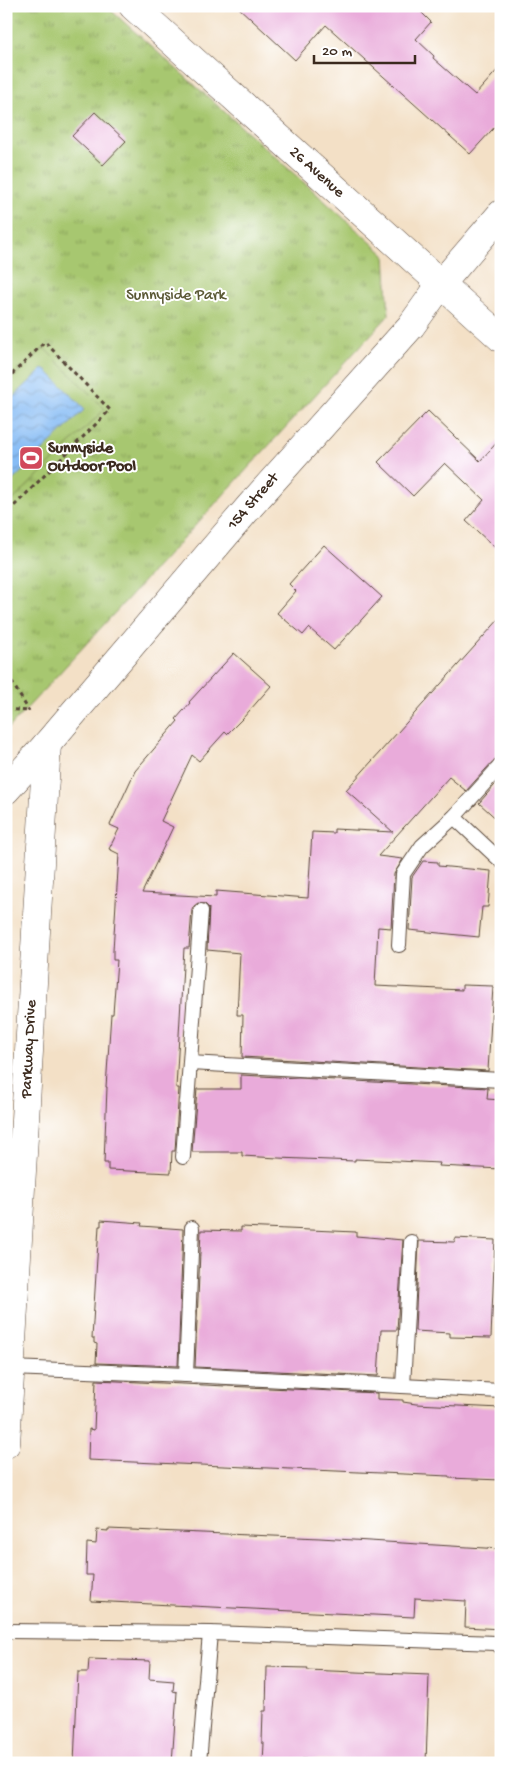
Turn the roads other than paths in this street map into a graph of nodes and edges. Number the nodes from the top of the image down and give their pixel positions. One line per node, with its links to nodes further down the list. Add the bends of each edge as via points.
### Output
1 (133, 6): 3 (street, 26 Avenue)
2 (501, 214): 3 (street, 154 Street)
3 (441, 284): 4 (street, 26 Avenue); 5 (street, 154 Street, via 411,326 250,506)
4 (501, 338)
5 (48, 744): 7 (street, 154 Street); 17 (street, Parkway Drive)
6 (501, 765): 8 (lane)
7 (6, 790)
8 (454, 818): 9 (lane); 11 (lane, via 422,846 403,874)
9 (501, 861)
10 (201, 911): 12 (lane)
11 (399, 945)
12 (190, 1062): 13 (lane); 14 (lane)
13 (501, 1080)
14 (183, 1157)
15 (192, 1228): 18 (lane)
16 (411, 1242): 19 (lane)
17 (11, 1368): 18 (lane); 21 (street, Parkway Drive)
18 (186, 1375): 19 (lane)
19 (403, 1386): 20 (lane)
20 (501, 1391)
21 (6, 1444)
22 (6, 1631): 23 (lane)
23 (210, 1633): 24 (lane, via 496,1643); 25 (lane)
24 (501, 1646)
25 (199, 1763)

